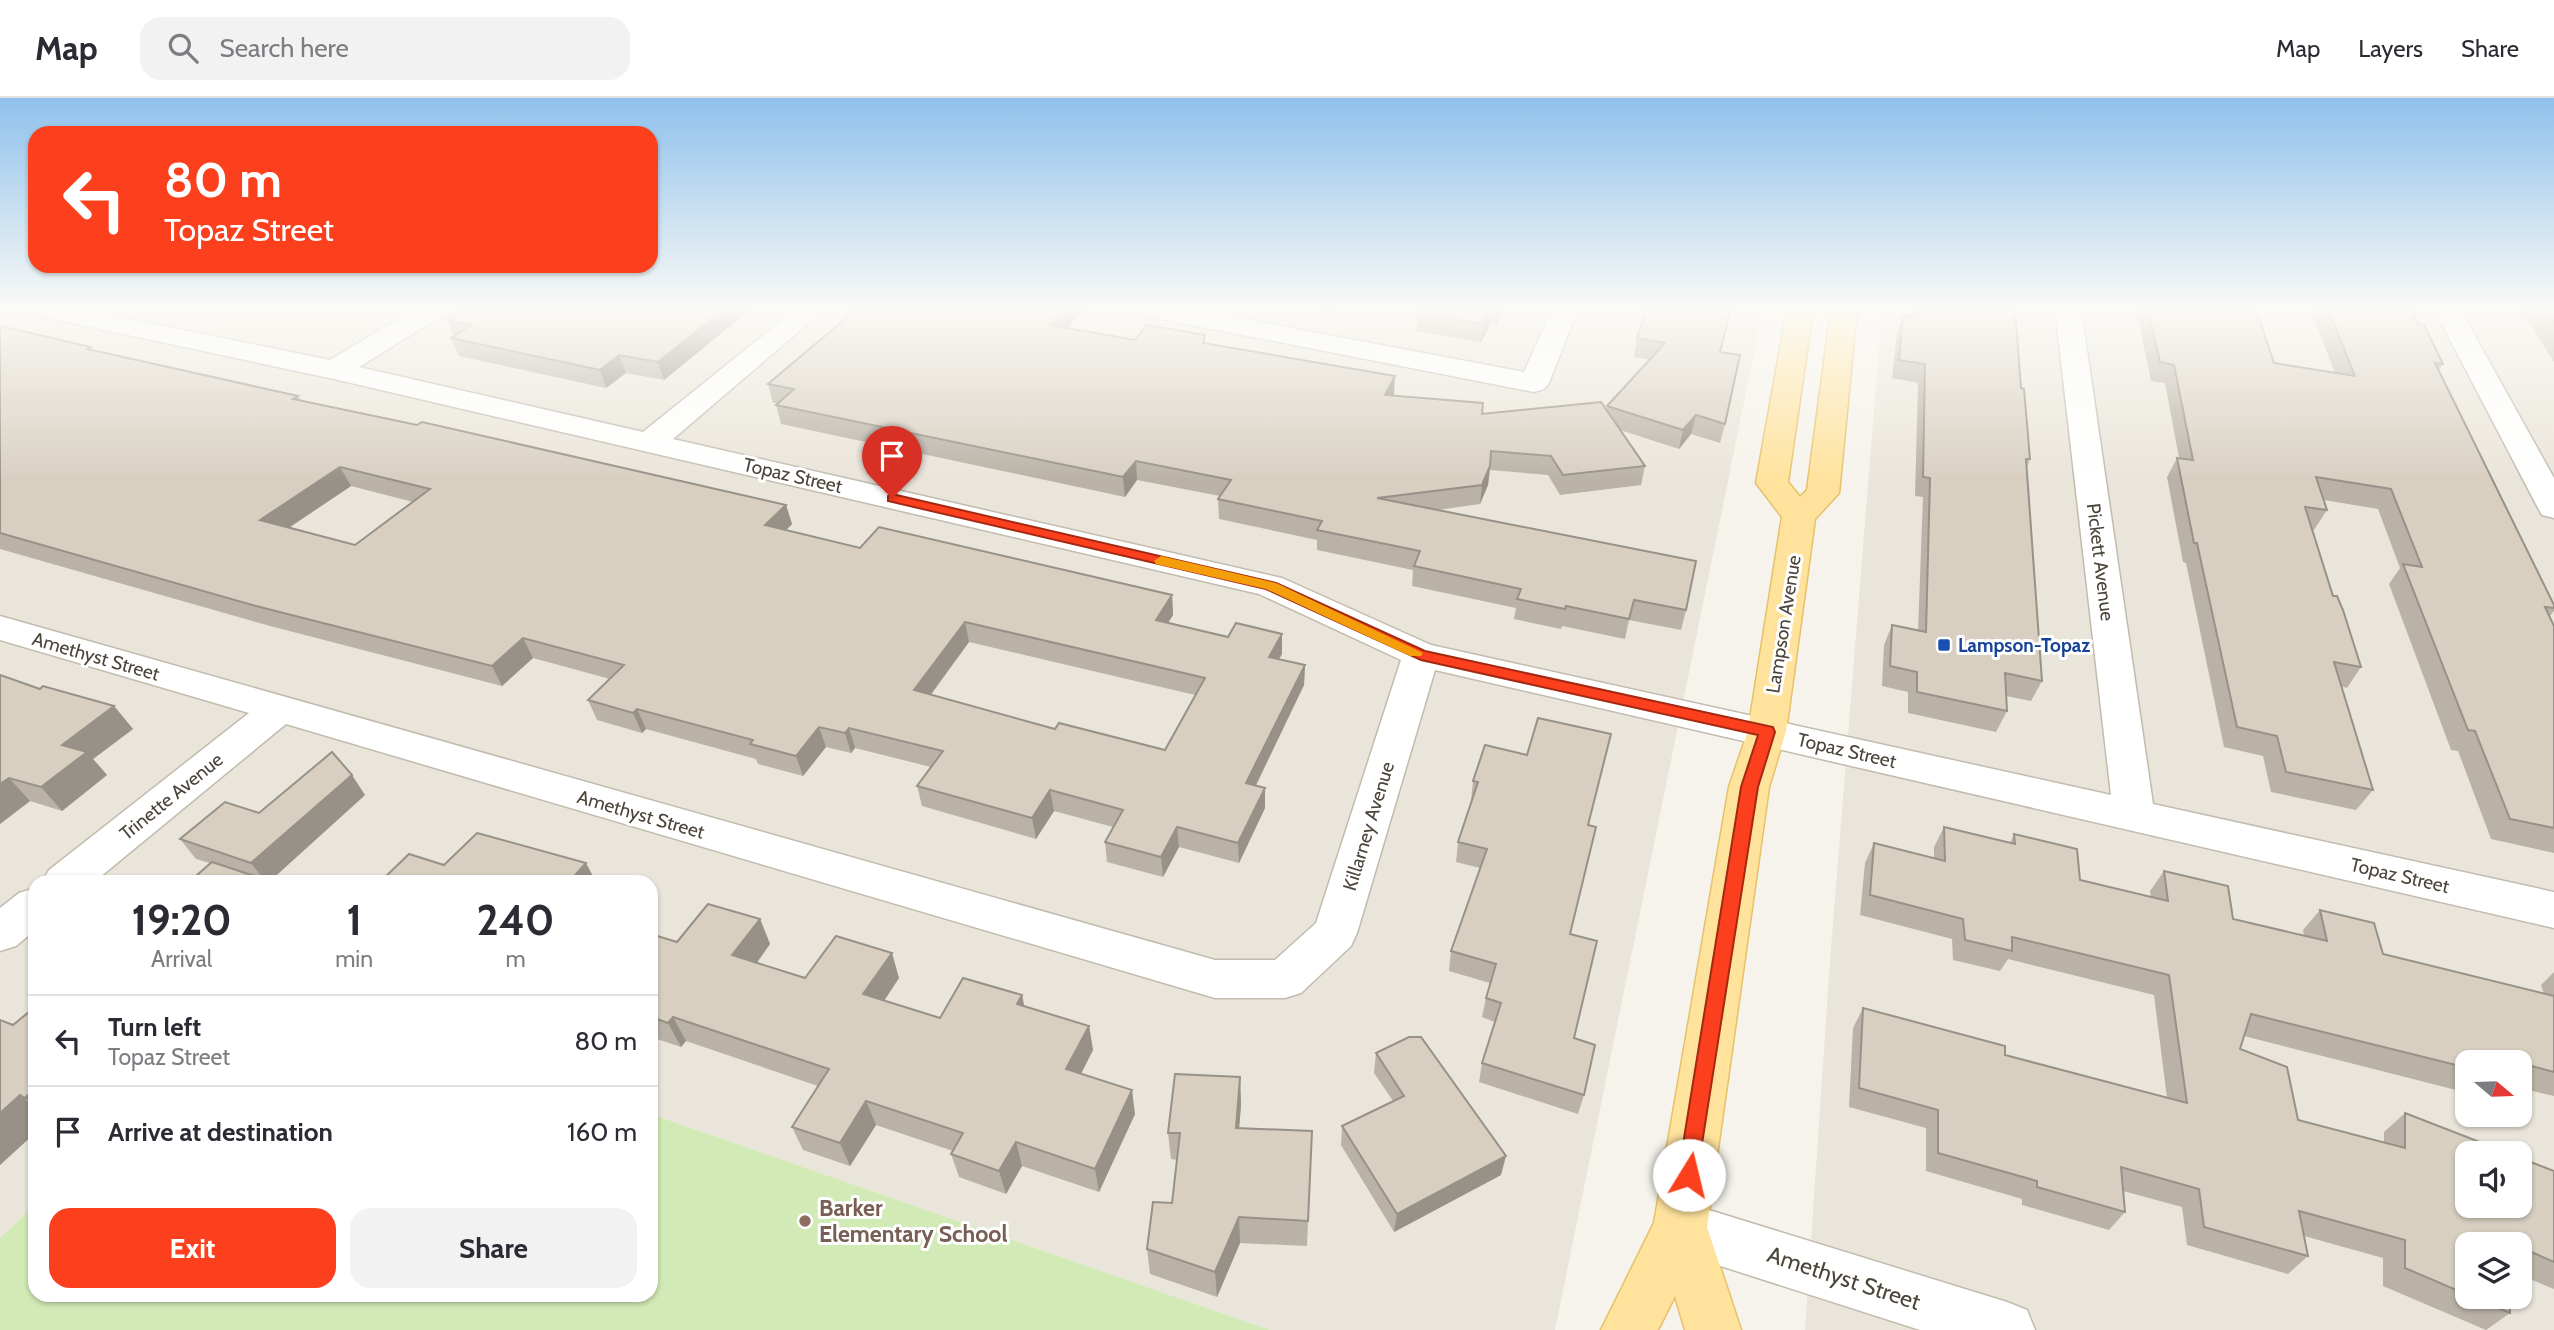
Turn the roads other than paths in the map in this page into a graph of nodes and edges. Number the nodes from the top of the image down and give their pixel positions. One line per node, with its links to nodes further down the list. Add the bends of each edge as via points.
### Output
1 (317, 366): 10 (street, Topaz Street)
2 (340, 366): 10 (street)
3 (741, 366): 11 (street)
4 (1455, 366): 5 (street, via 1534,383)
5 (1541, 366)
6 (1791, 366): 13 (main road, via 1772,484)
7 (1837, 366): 13 (main road, via 1823,493)
8 (2075, 366): 18 (street, Pickett Avenue)
9 (2478, 366): 12 (street)
10 (334, 370): 11 (street, Topaz Street)
11 (650, 442): 15 (street, Topaz Street, via 1270,586)
12 (2554, 508)
13 (1799, 516): 17 (main road, Lampson Avenue)
14 (0, 628): 16 (street, Amethyst Street)
15 (1421, 655): 17 (street, Topaz Street); 23 (street, Killarney Avenue, via 1335,933)
16 (279, 710): 19 (street, Trinette Avenue); 23 (street, Amethyst Street, via 1215,979)
17 (1767, 732): 18 (street, Topaz Street); 24 (main road, Lampson Avenue, via 1749,787)
18 (2134, 815): 20 (street, Topaz Street)
19 (73, 875)
20 (2554, 910)
21 (28, 911): 22 (street)
22 (0, 933)
23 (1285, 979)
24 (1681, 1227): 25 (main road, Lampson Avenue); 26 (main road, Lampson Avenue); 27 (street, Amethyst Street)
25 (1629, 1330)
26 (1713, 1330)
27 (2007, 1330)

